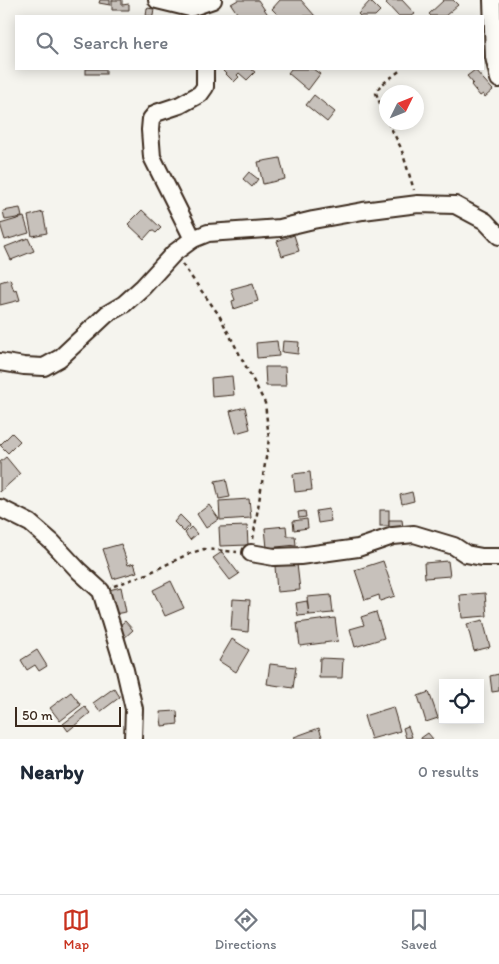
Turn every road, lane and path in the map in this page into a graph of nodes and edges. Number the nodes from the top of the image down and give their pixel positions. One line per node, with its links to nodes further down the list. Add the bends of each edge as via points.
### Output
1 (157, 0): 4 (street)
2 (213, 0): 4 (street)
3 (492, 0): 7 (street, via 494,57)
4 (195, 12)
5 (205, 70): 14 (street, via 205,87 200,94 156,113 151,119 150,130 152,157)
6 (401, 70): 8 (path)
7 (499, 79)
8 (381, 85)
9 (379, 88): 10 (path, via 376,93)
10 (379, 101)
11 (392, 130): 12 (path, via 401,148)
12 (418, 204): 13 (street, via 455,205 485,221); 14 (street, via 363,210 280,228 208,233)
13 (499, 236)
14 (193, 239): 15 (street)
15 (174, 253): 16 (street, via 124,304 108,314 60,358 44,367); 18 (path, via 219,315 265,403 269,439)
16 (0, 362)
17 (0, 508): 20 (street, via 30,523)
18 (251, 553): 19 (street, via 274,557 300,556 358,548 393,536 414,534 454,546 466,554); 20 (path, via 204,550 188,554)
19 (499, 557)
20 (101, 591): 21 (street, via 134,709)
21 (133, 739)

